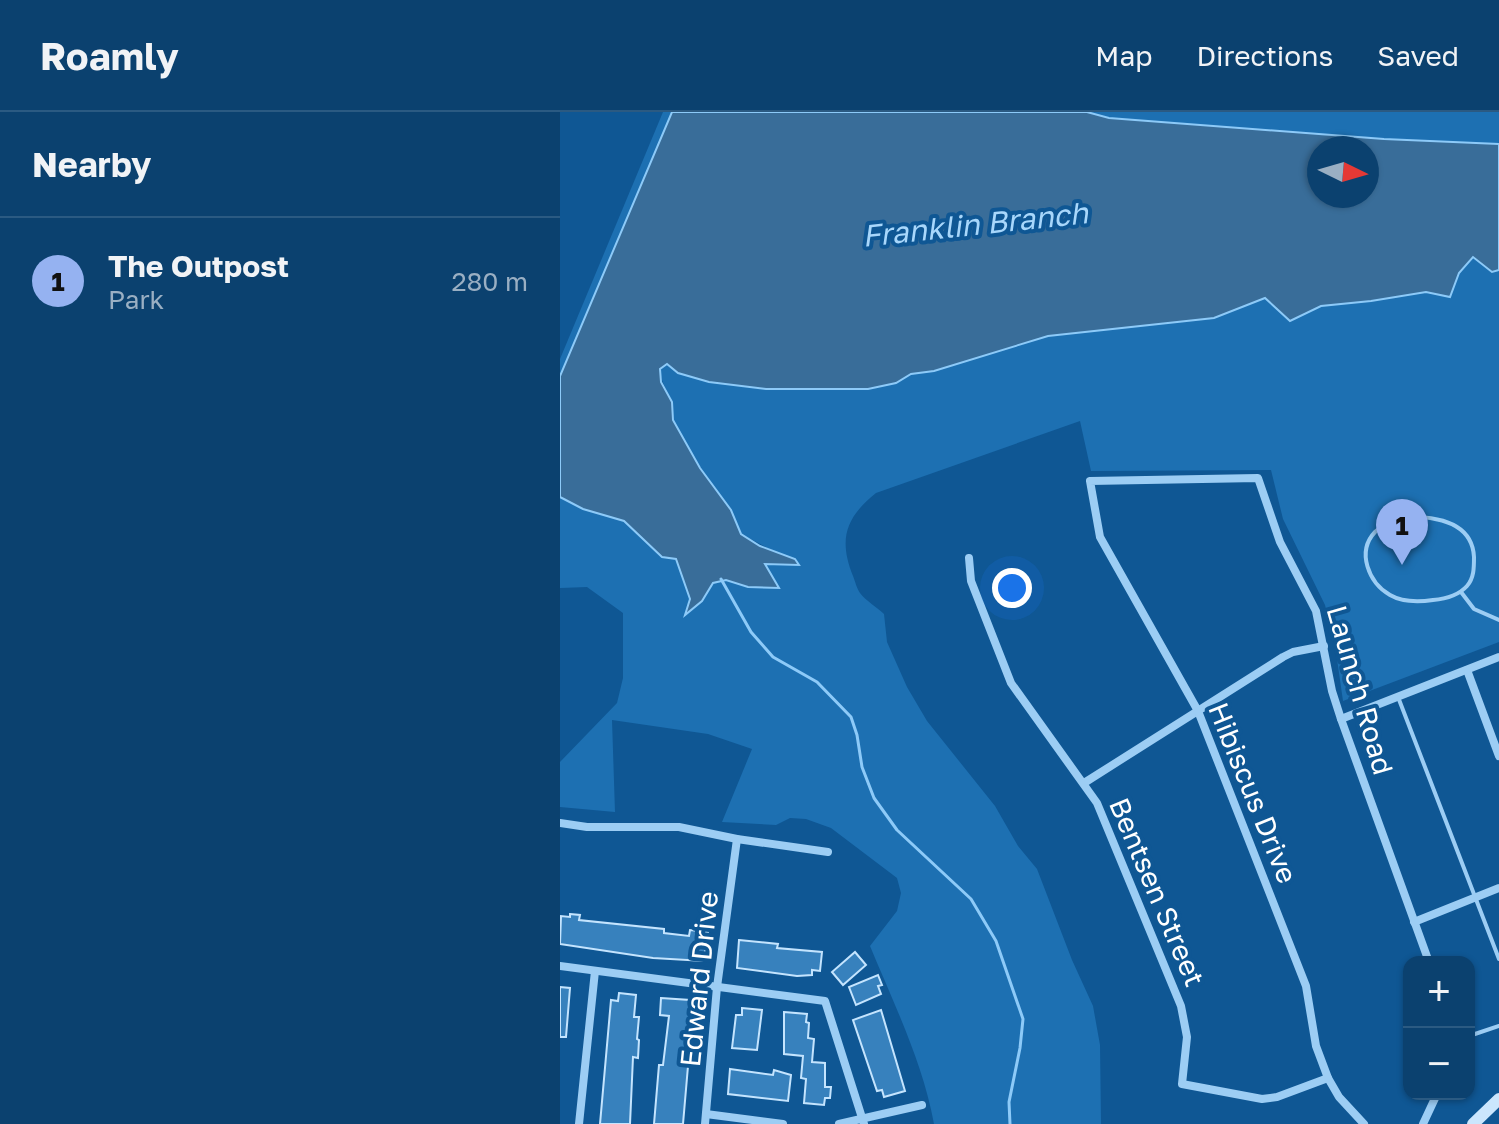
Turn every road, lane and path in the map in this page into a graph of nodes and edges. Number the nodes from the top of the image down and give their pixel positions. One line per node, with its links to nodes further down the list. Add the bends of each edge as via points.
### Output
1 (1090, 481): 5 (street, Launch Road, via 1258,478 1280,542 1316,611); 9 (street, Hibiscus Drive, via 1100,537)
2 (969, 558): 12 (street, Bentsen Street, via 971,581 1011,683)
3 (1461, 592): 3 (lane, via 1472,577 1473,547 1456,527 1433,518 1402,517 1373,534 1365,562 1371,576 1392,596 1426,601); 4 (lane, via 1474,609)
4 (1499, 620)
5 (1324, 646): 9 (street, via 1283,657); 10 (street, Launch Road)
6 (1499, 657): 7 (street)
7 (1467, 670): 8 (street); 11 (street)
8 (1398, 697): 10 (street); 17 (lane)
9 (1198, 711): 12 (street); 26 (street, Hibiscus Drive, via 1306,986 1316,1046)
10 (1341, 719): 18 (street, Launch Road)
11 (1499, 756)
12 (1084, 783): 26 (street, Bentsen Street, via 1104,816 1181,1006 1187,1037 1182,1084 1262,1099)
13 (560, 823): 14 (street, via 679,827)
14 (737, 839): 15 (street); 23 (street, Edward Drive)
15 (828, 852)
16 (1499, 888): 17 (street)
17 (1475, 898): 18 (street); 20 (lane)
18 (1414, 922): 19 (street, Launch Road)
19 (1427, 956)
20 (1499, 959)
21 (560, 966): 22 (street)
22 (595, 971): 23 (street); 32 (street)
23 (717, 987): 30 (street, Edward Drive); 31 (street, via 825,1001)
24 (1499, 1026): 25 (lane)
25 (1475, 1034)
26 (1328, 1078): 35 (street, Hibiscus Drive)
27 (1499, 1099): 37 (street)
28 (1434, 1100): 36 (street)
29 (922, 1105): 31 (street)
30 (706, 1119): 33 (street)
31 (863, 1122): 34 (street)
32 (579, 1124)
33 (783, 1124)
34 (839, 1124)
35 (1364, 1124)
36 (1423, 1124)
37 (1473, 1124)

